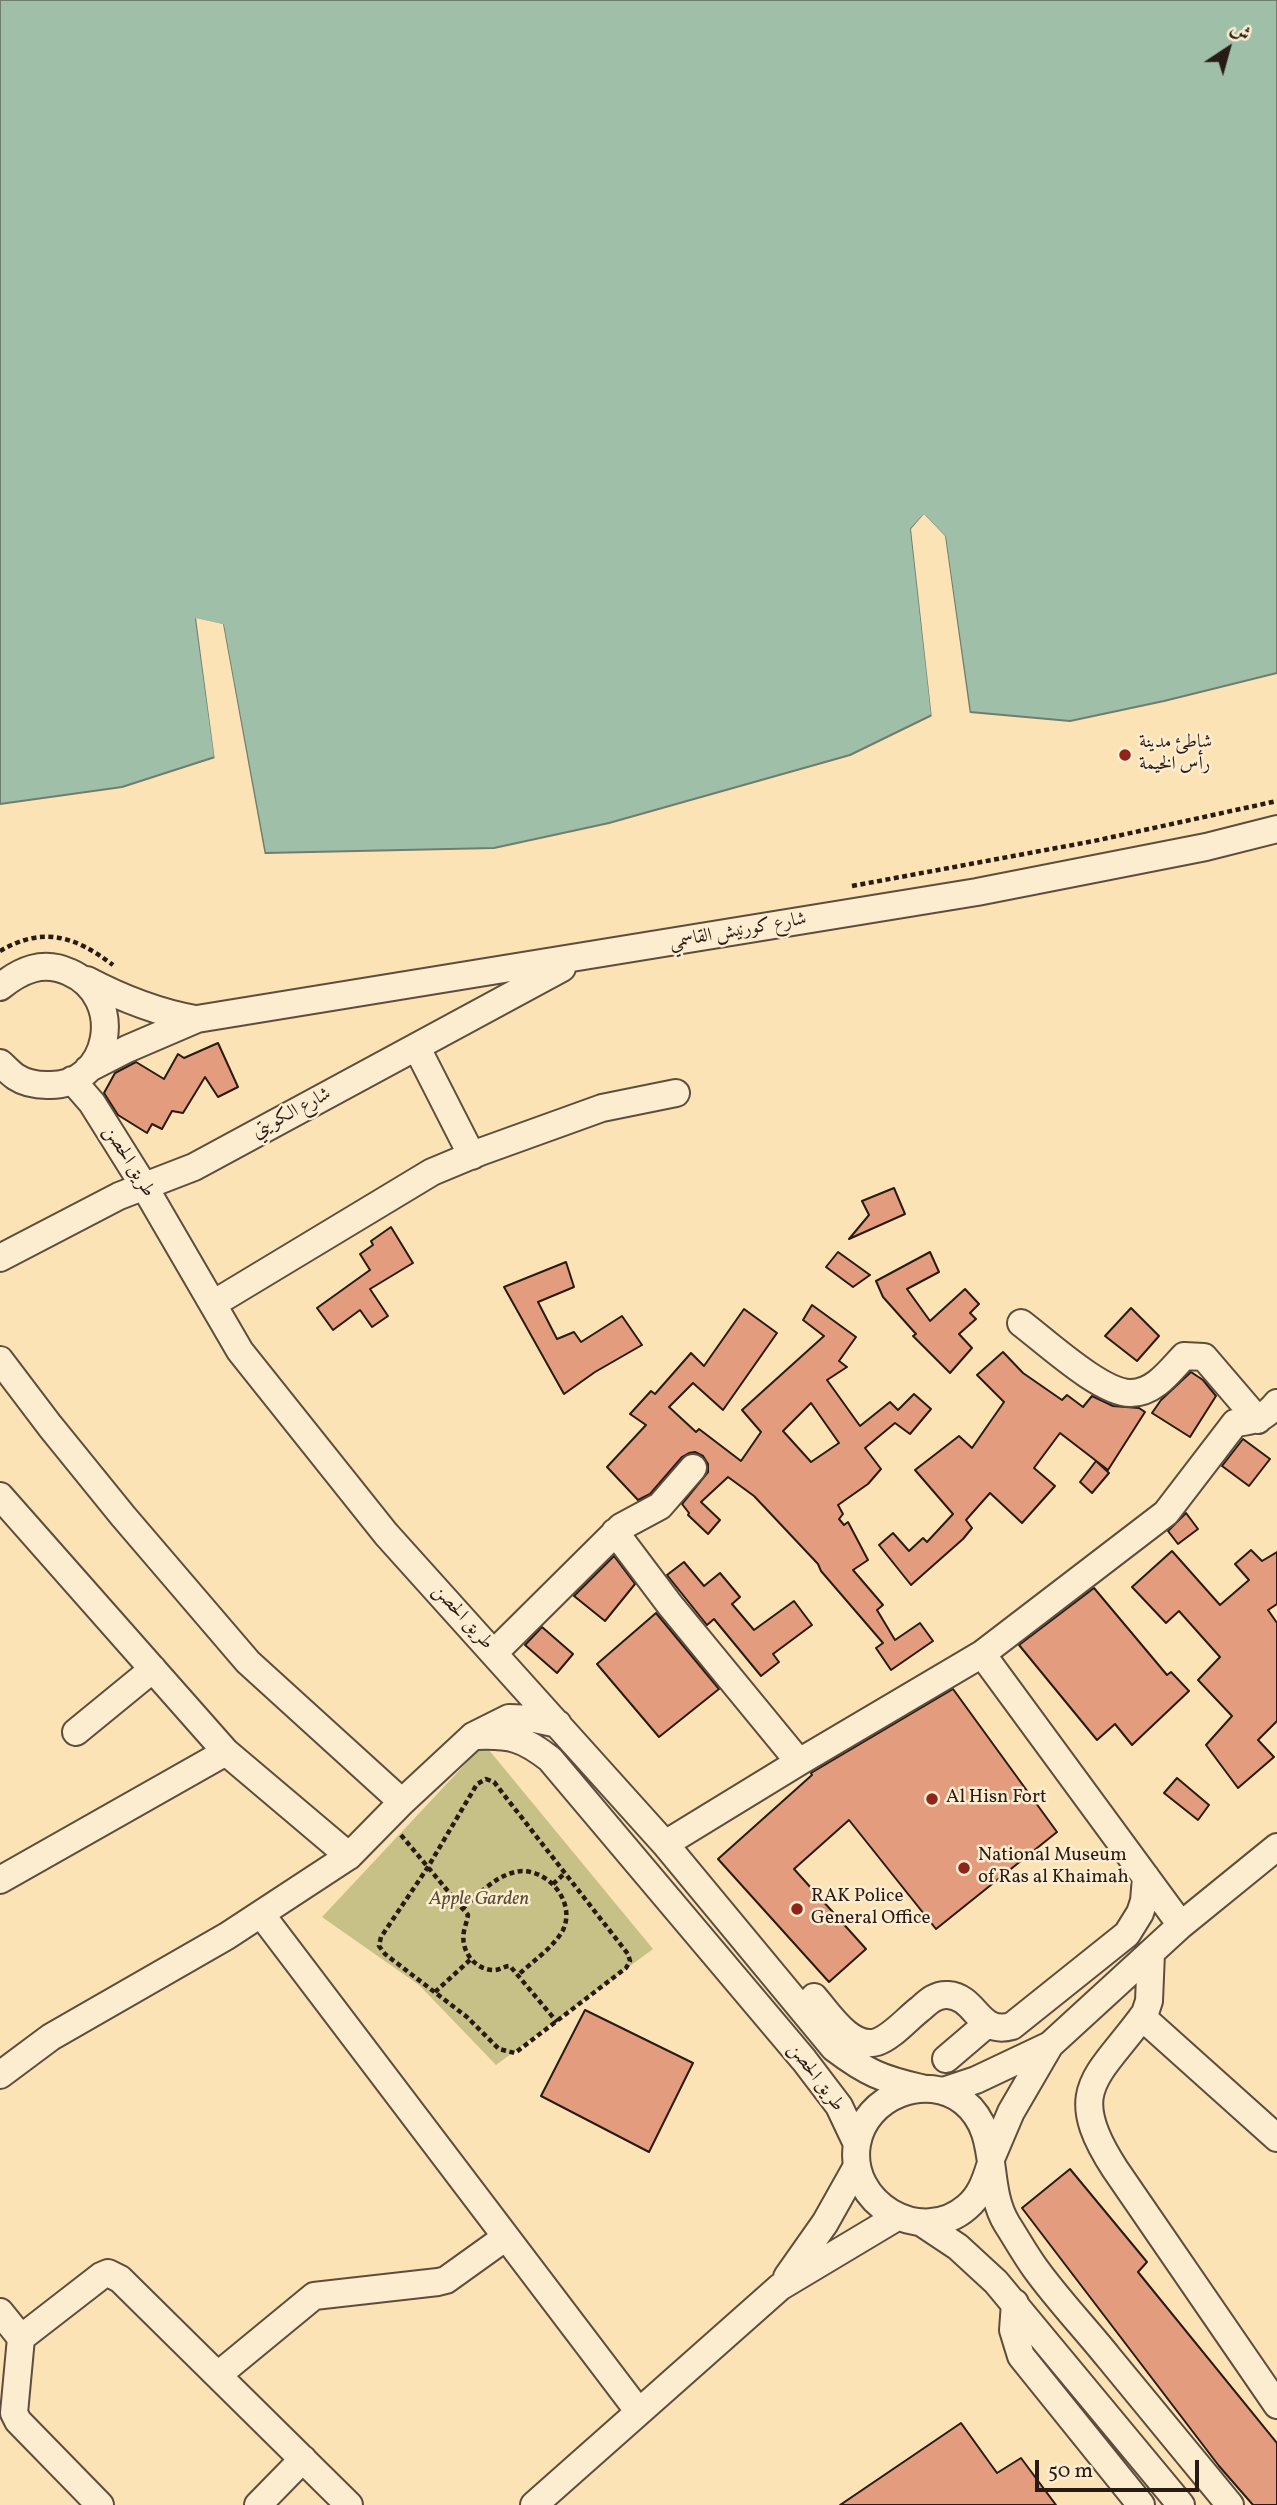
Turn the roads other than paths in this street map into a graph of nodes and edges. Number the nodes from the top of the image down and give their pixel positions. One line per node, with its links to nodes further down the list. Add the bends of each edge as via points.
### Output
1 (1277, 829): 2 (street, شارع كورنيش القاسمي, via 977,892)
2 (579, 959): 5 (street, شارع كورنيش القاسمي); 6 (street, شارع الكويتي)
3 (80, 976): 4 (street, شارع كورنيش القاسمي, via 60,968 38,967 17,973); 5 (street, شارع كورنيش القاسمي, via 124,1000); 8 (street, via 95,991 104,1010 106,1031 100,1052)
4 (0, 987)
5 (197, 1019): 8 (street, شارع كورنيش القاسمي)
6 (417, 1048): 10 (street); 11 (street, شارع الكويتي, via 194,1167)
7 (6, 1072): 8 (street, شارع كورنيش القاسمي, via 35,1085 54,1086)
8 (80, 1074): 11 (street, طريق الحصن, via 92,1104)
9 (676, 1093): 10 (street, via 602,1108)
10 (472, 1156): 13 (street, via 432,1172)
11 (144, 1186): 12 (street, شارع الكويتي); 13 (street, طريق الحصن)
12 (0, 1258)
13 (213, 1304): 20 (street, طريق الحصن, via 240,1351 386,1534)
14 (1021, 1323): 16 (street, via 1099,1383 1130,1394 1150,1388 1184,1356 1204,1357)
15 (0, 1360): 28 (street, via 115,1506 248,1662)
16 (1268, 1411): 21 (street, via 1235,1423 1166,1513)
17 (693, 1468): 19 (street, via 660,1506)
18 (0, 1496): 22 (street)
19 (615, 1532): 20 (street); 27 (street)
20 (494, 1653): 23 (street, طريق الحصن)
21 (982, 1654): 27 (street); 32 (street)
22 (153, 1669): 24 (street); 26 (street)
23 (558, 1724): 25 (street, via 509,1718); 29 (street, طريق الحصن)
24 (76, 1732)
25 (472, 1736): 28 (street); 47 (street, طريق الحصن, via 508,1736 531,1744 550,1759 804,2060 839,2106)
26 (226, 1752): 31 (street); 33 (street)
27 (799, 1762): 29 (street)
28 (394, 1810): 31 (street)
29 (665, 1844): 38 (street, طريق الحصن)
30 (1277, 1847): 35 (street)
31 (349, 1856): 34 (street)
32 (1146, 1877): 35 (street); 36 (street, via 1140,1913)
33 (0, 1880)
34 (261, 1914): 44 (street, via 51,2037); 50 (street)
35 (1181, 1925): 37 (street)
36 (1110, 1949): 39 (street); 41 (street, via 1012,2026)
37 (1152, 1953): 39 (street); 40 (street, via 1149,2001)
38 (759, 1958): 41 (street, via 789,1972 845,2032 865,2043 886,2036 943,1995 961,1999); 45 (street, طريق الحصن, via 834,2048 882,2078)
39 (1129, 1973): 42 (street)
40 (1142, 2017): 46 (street); 56 (street, via 1093,2082 1088,2098 1095,2135)
41 (987, 2024): 43 (street)
42 (1050, 2045): 45 (street, via 976,2080); 48 (street, via 1011,2112)
43 (946, 2059)
44 (0, 2076)
45 (932, 2090): 47 (street, via 899,2093 880,2105 865,2122); 48 (street, via 963,2101 979,2117 988,2137)
46 (1277, 2138)
47 (857, 2155): 49 (street, via 864,2187 878,2205); 51 (street, via 825,2223)
48 (991, 2163): 49 (street, via 982,2189 967,2207 946,2219); 65 (street, via 1004,2219 1035,2268)
49 (909, 2220): 51 (street, via 853,2241); 52 (street, via 958,2247)
50 (506, 2238): 55 (street, via 446,2280 314,2296); 57 (street)
51 (780, 2287): 57 (street)
52 (1015, 2303): 63 (street, via 1013,2330 1021,2356); 64 (street)
53 (0, 2312): 54 (street)
54 (21, 2338): 55 (street, via 108,2273 120,2278); 59 (street, via 14,2413)
55 (218, 2375): 58 (street)
56 (1277, 2405)
57 (639, 2412): 62 (street)
58 (303, 2459): 60 (street); 61 (street)
59 (100, 2505)
60 (258, 2505)
61 (349, 2505)
62 (534, 2505)
63 (1141, 2505)
64 (1181, 2505)
65 (1230, 2505)

